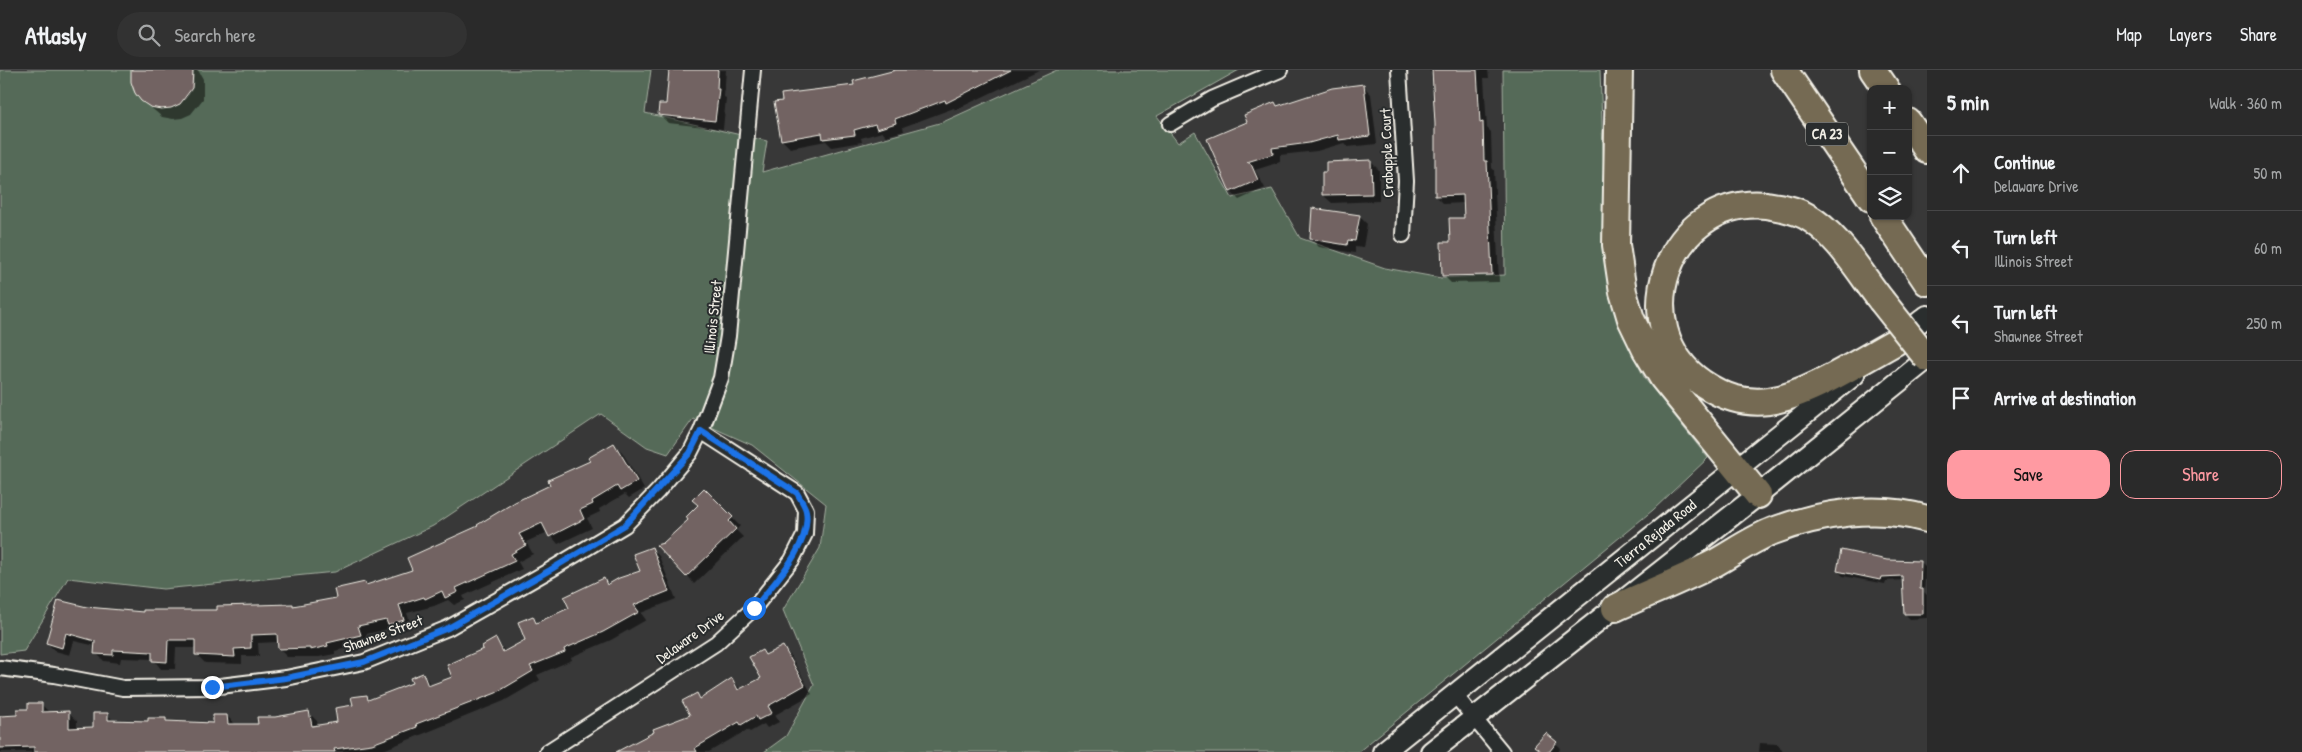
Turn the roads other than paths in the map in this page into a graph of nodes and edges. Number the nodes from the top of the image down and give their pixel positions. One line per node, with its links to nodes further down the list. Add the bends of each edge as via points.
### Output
1 (753, 70): 16 (street, Illinois Street, via 722,378)
2 (1280, 70): 8 (street, via 1212,98)
3 (1399, 70): 11 (street, Crabapple Court, via 1406,181)
4 (1619, 70): 17 (highway, via 1616,245 1623,292 1631,319 1663,378)
5 (1784, 70): 9 (highway, CA 23)
6 (1873, 70): 7 (highway)
7 (1883, 85)
8 (1170, 124)
9 (1867, 192)
10 (1887, 220): 12 (highway)
11 (1403, 235)
12 (1927, 282)
13 (1927, 316): 14 (main road, Tierra Rejada Road)
14 (1894, 342): 15 (highway, bridge, via 1792,396 1742,402 1718,394 1688,373 1670,349 1660,316 1662,280 1674,252 1694,228 1725,210 1755,204 1780,207 1806,216 1826,232); 17 (main road, Tierra Rejada Road)
15 (1927, 358): 18 (main road)
16 (701, 431): 21 (street, Shawnee Street, via 690,453 625,525 448,628 364,662 286,678 212,687 159,689 123,688 54,675); 24 (street, Delaware Drive, via 797,493 806,510 805,534 792,560 754,608 716,642)
17 (1736, 469): 18 (highway); 22 (main road, Tierra Rejada Road)
18 (1758, 495): 20 (main road)
19 (1927, 519): 20 (highway, via 1873,512 1821,516 1772,532 1712,564)
20 (1615, 608): 23 (main road)
21 (2, 670)
22 (1455, 695): 23 (street); 25 (main road, Tierra Rejada Road)
23 (1474, 718): 26 (main road); 27 (street)
24 (547, 752)
25 (1383, 752)
26 (1431, 752)
27 (1502, 752)

